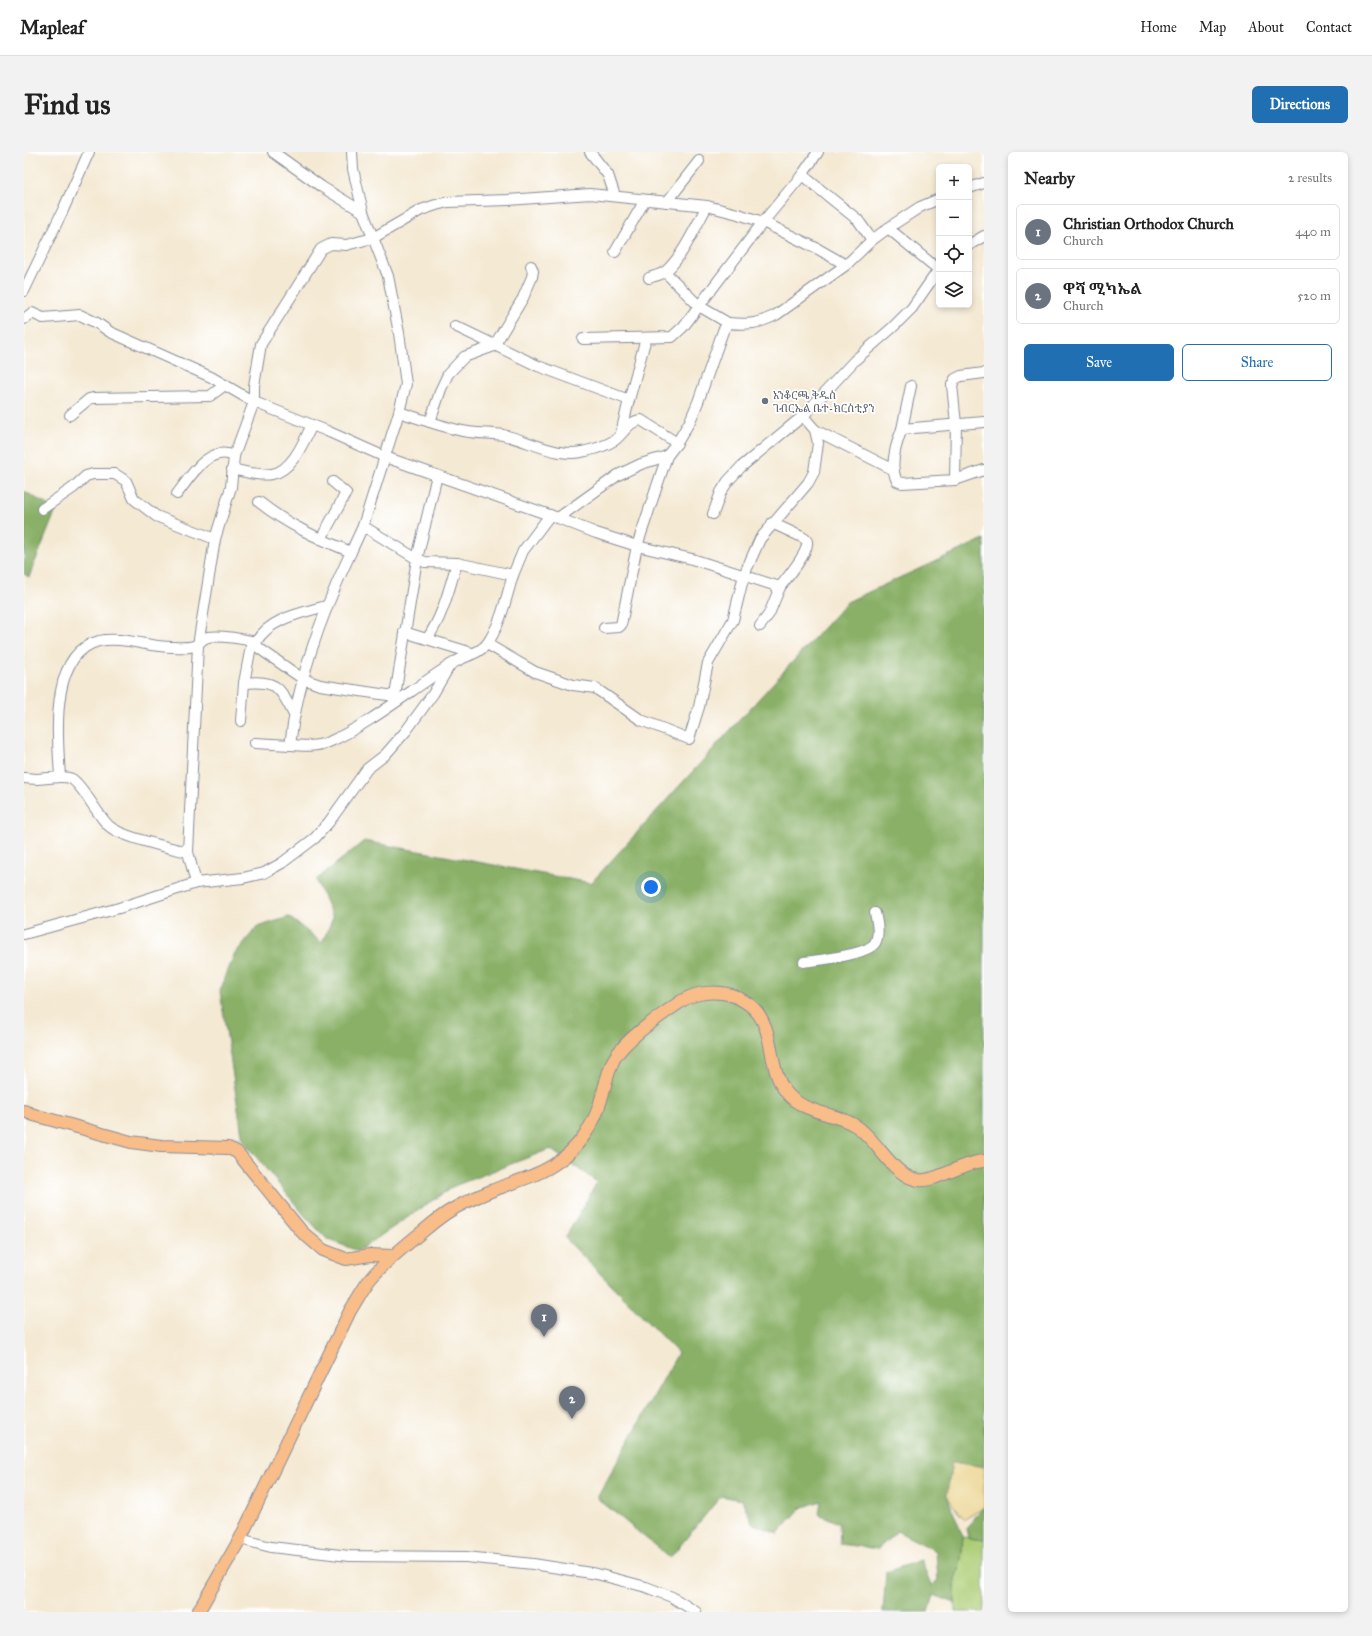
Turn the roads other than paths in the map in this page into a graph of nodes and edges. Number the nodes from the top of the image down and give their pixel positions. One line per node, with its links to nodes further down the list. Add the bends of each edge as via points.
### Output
1 (89, 152): 29 (street)
2 (273, 152): 15 (street)
3 (352, 152): 15 (street, via 353,169)
4 (590, 152): 10 (street, via 608,176)
5 (818, 152): 7 (street)
6 (699, 161): 13 (street)
7 (802, 175): 16 (street); 20 (street, via 858,220)
8 (984, 182): 9 (street)
9 (972, 187)
10 (615, 196): 11 (street); 19 (street, via 571,194 448,202 421,210)
11 (645, 200): 13 (street); 22 (street)
12 (937, 200): 17 (street, via 920,207)
13 (667, 202): 14 (street)
14 (707, 206): 16 (street); 26 (street, via 681,252)
15 (363, 212): 19 (street)
16 (763, 222): 23 (street); 30 (street)
17 (888, 228): 20 (street); 25 (street)
18 (984, 236): 21 (street)
19 (373, 238): 41 (street, via 346,245 331,244 321,249 261,344); 42 (street, via 388,276 399,333 406,384)
20 (872, 240): 23 (street)
21 (972, 243)
22 (615, 252)
23 (846, 265): 32 (street, via 765,321 751,325)
24 (531, 266): 36 (street, via 532,277 523,298)
25 (936, 268)
26 (664, 272): 28 (street); 30 (street)
27 (938, 272): 44 (street, via 912,308 855,360)
28 (649, 278)
29 (24, 291)
30 (699, 306): 32 (street); 35 (street, via 672,337)
31 (24, 319): 38 (street, via 32,313 43,318 80,315 110,332)
32 (728, 323): 52 (street, via 722,331 690,421)
33 (455, 326): 36 (street)
34 (583, 338): 35 (street)
35 (646, 338): 40 (street)
36 (494, 346): 40 (street, via 538,366); 45 (street, via 464,356 448,374)
37 (984, 373): 48 (street, via 961,376 952,384)
38 (225, 385): 41 (street); 43 (street, via 210,396 93,398)
39 (911, 386): 49 (street)
40 (629, 400): 51 (street)
41 (254, 402): 47 (street); 53 (street)
42 (399, 412): 45 (street); 55 (street)
43 (70, 415)
44 (803, 416): 50 (street); 65 (street, via 741,467 721,492)
45 (430, 422): 51 (street, via 458,430 504,436 568,453 601,446)
46 (984, 422): 48 (street)
47 (312, 424): 55 (street); 56 (street, via 299,451 280,472 259,474)
48 (956, 424): 49 (street); 60 (street)
49 (902, 429): 57 (street, via 894,452)
50 (815, 430): 57 (street); 67 (street, via 818,443 814,472 808,483)
51 (622, 433): 52 (street, via 630,424 641,420)
52 (677, 442): 54 (street)
53 (234, 456): 56 (street); 62 (street, via 216,454 205,461)
54 (667, 456): 66 (street, via 618,475); 71 (street)
55 (385, 457): 59 (street); 68 (street)
56 (232, 469): 69 (street, via 231,487)
57 (894, 470): 60 (street, via 897,481 902,483)
58 (984, 470): 60 (street)
59 (437, 475): 66 (street); 73 (street)
60 (955, 480)
61 (333, 482): 70 (street, via 346,493)
62 (177, 494)
63 (259, 502): 70 (street, via 277,516)
64 (42, 509): 69 (street, via 86,476 115,474 126,481 134,499 156,516)
65 (714, 514)
66 (554, 516): 71 (street); 76 (street, via 523,551)
67 (772, 523): 75 (street, via 760,540); 77 (street, via 802,537 808,543 796,566)
68 (363, 526): 72 (street); 73 (street)
69 (214, 539): 84 (street)
70 (321, 539): 72 (street)
71 (636, 546): 75 (street); 80 (street, via 621,625)
72 (351, 552): 78 (street)
73 (417, 559): 74 (street, via 425,562); 81 (street)
74 (457, 563): 76 (street); 82 (street, via 444,607)
75 (744, 575): 77 (street); 85 (street, via 733,620 708,663 689,739 642,720 595,688 573,685 535,672)
76 (513, 576): 85 (street, via 502,613)
77 (780, 587): 79 (street, via 769,614)
78 (326, 606): 83 (street, via 285,618); 88 (street)
79 (760, 626)
80 (604, 628)
81 (404, 632): 82 (street); 90 (street)
82 (427, 639): 86 (street)
83 (254, 642): 84 (street, via 210,636); 88 (street); 89 (street)
84 (198, 644): 95 (street, via 164,647 109,640 83,649 68,668 62,687 58,731); 97 (street)
85 (487, 644): 86 (street)
86 (472, 653): 87 (street)
87 (450, 665): 90 (street); 98 (street, via 406,731 367,769 342,806 315,838 264,873)
88 (303, 679): 90 (street, via 320,685); 91 (street)
89 (244, 683): 91 (street, via 266,682 274,686 284,694); 92 (street)
90 (394, 699): 94 (street, via 355,728 328,742 318,745)
91 (293, 713): 94 (street)
92 (241, 721)
93 (255, 743): 94 (street)
94 (290, 745)
95 (60, 777): 96 (street); 97 (street, via 67,777 76,782 115,831)
96 (24, 778)
97 (188, 852): 98 (street)
98 (196, 883): 100 (street, via 119,908)
99 (875, 913): 101 (street, via 878,933 868,949 837,958)
100 (24, 934)
101 (804, 962)
102 (24, 1110): 104 (main road, via 131,1142 160,1146 228,1148 237,1152 302,1232 323,1250 346,1259 370,1255)
103 (984, 1160): 104 (main road, via 968,1163 935,1178 919,1180 905,1176 867,1134 854,1124 804,1106 792,1099 780,1080 764,1020 754,1009 737,997 725,993 705,993 682,1001 624,1046 609,1071 598,1110 588,1128 578,1143 560,1160 543,1171 447,1212)
104 (393, 1256): 105 (main road, via 371,1278 350,1311)
105 (240, 1539): 106 (main road); 107 (street, via 271,1547 349,1556 466,1557 597,1574 646,1587 672,1597)
106 (198, 1612)
107 (696, 1612)

